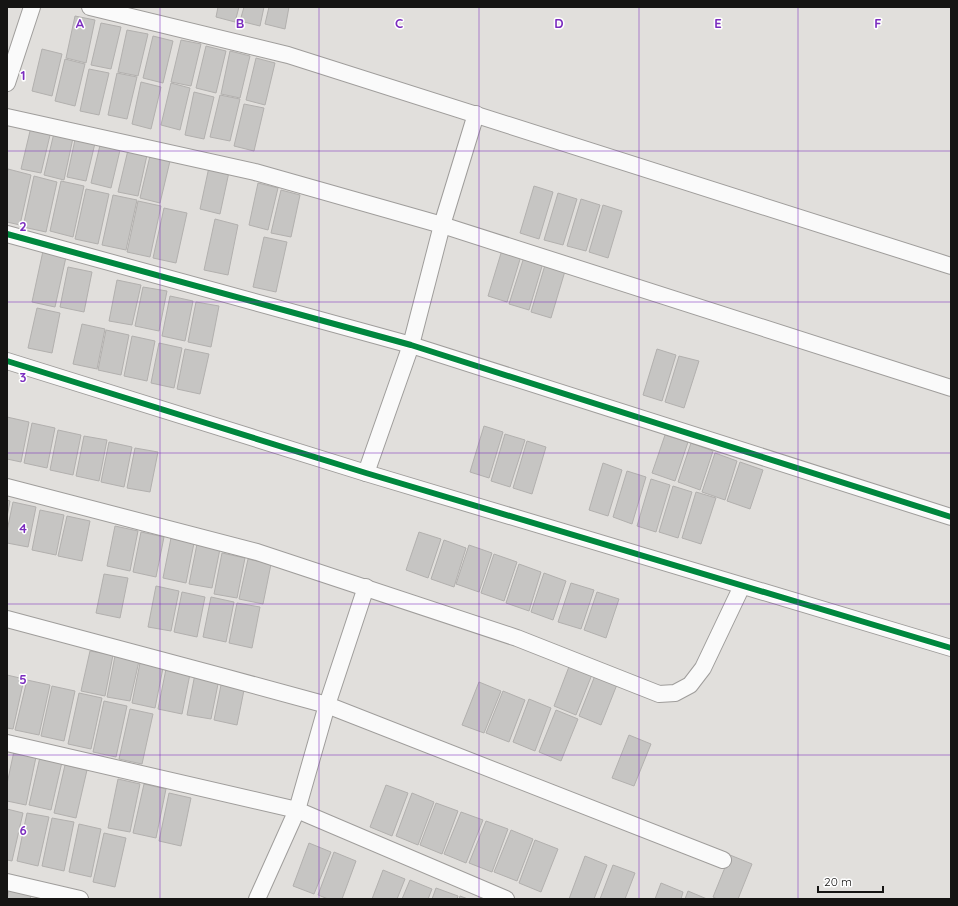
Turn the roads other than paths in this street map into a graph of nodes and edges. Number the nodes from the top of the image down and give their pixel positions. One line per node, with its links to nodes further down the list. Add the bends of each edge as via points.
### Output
1 (32, 7): 3 (street)
2 (90, 7): 4 (street, via 288,55)
3 (8, 76)
4 (476, 114): 6 (street); 8 (street)
5 (7, 117): 6 (street, via 255,172)
6 (442, 224): 9 (street); 11 (street)
7 (7, 234): 9 (street)
8 (951, 266)
9 (411, 344): 12 (street); 14 (street)
10 (7, 361): 12 (street)
11 (951, 388)
12 (366, 473): 15 (street)
13 (7, 487): 16 (street, via 257,552)
14 (951, 517)
15 (742, 586): 16 (street, via 699,674 690,685 675,693 659,694 517,638); 18 (street)
16 (366, 587): 19 (street)
17 (7, 619): 19 (street)
18 (951, 648)
19 (327, 705): 21 (street); 22 (street)
20 (7, 743): 21 (street)
21 (296, 810): 25 (street); 26 (street)
22 (723, 860)
23 (7, 882): 24 (street)
24 (80, 899)
25 (257, 899)
26 (506, 899)

